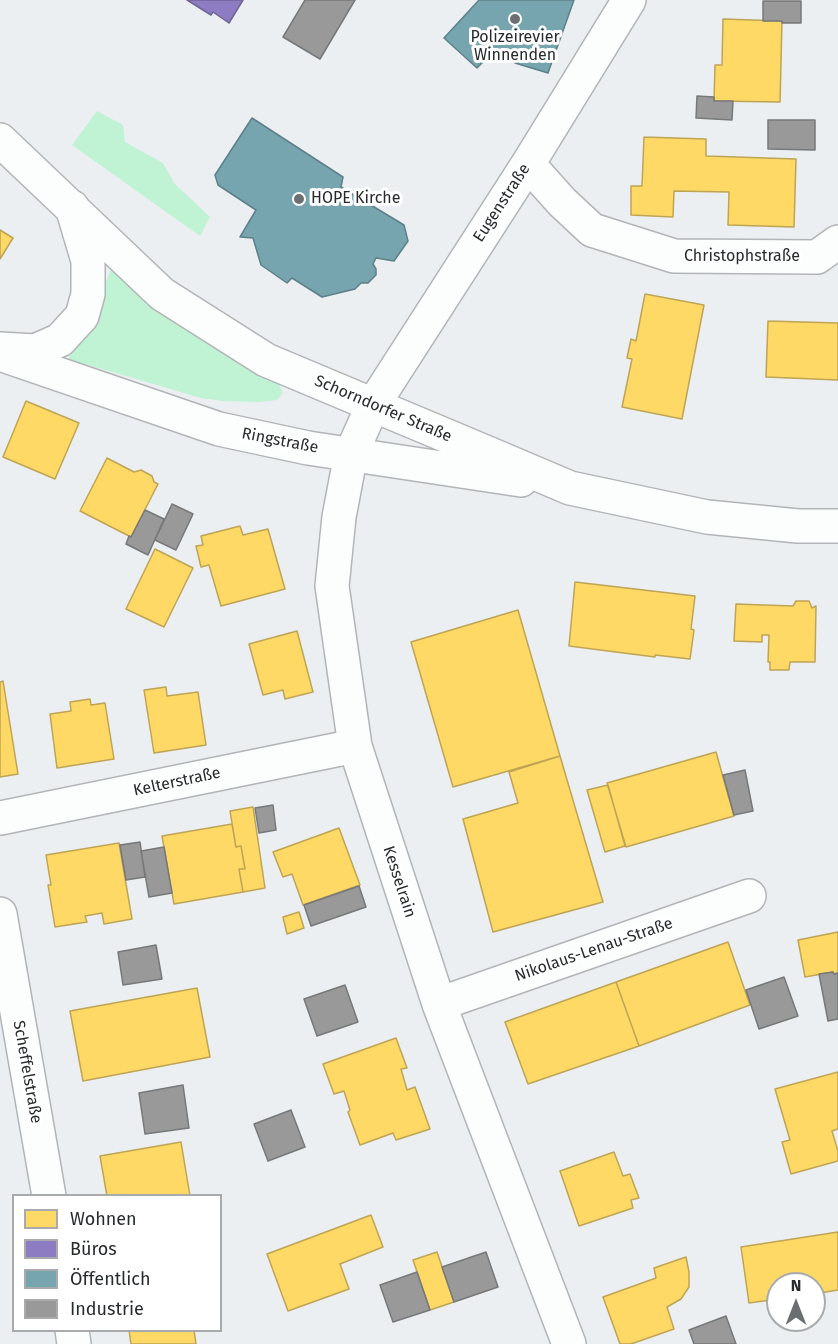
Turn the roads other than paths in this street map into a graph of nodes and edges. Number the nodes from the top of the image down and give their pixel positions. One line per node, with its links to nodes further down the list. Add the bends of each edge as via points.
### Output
1 (629, 0): 3 (street, Eugenstraße)
2 (0, 140): 4 (street, Schorndorfer Straße)
3 (528, 164): 5 (street, Christophstraße, via 592,230 674,256 817,257); 8 (street, Eugenstraße)
4 (72, 207): 6 (street, via 88,261 88,294 82,316 60,340 36,351); 8 (street, Schorndorfer Straße, via 162,294 266,360)
5 (838, 242)
6 (0, 349)
7 (0, 354): 9 (street, Ringstraße, via 219,429)
8 (373, 405): 9 (street, Kesselrain); 10 (street, Schorndorfer Straße)
9 (351, 454): 10 (street, Ringstraße); 12 (street, Kesselrain, via 332,586)
10 (570, 488): 11 (street, Schorndorfer Straße, via 707,517)
11 (838, 526)
12 (355, 746): 13 (street, Kelterstraße); 16 (street, Kesselrain)
13 (0, 818)
14 (749, 897): 16 (street, Nikolaus-Lenau-Straße)
15 (0, 914): 17 (street, Scheffelstraße)
16 (439, 1004): 18 (street, Kesselrain)
17 (49, 1194)
18 (569, 1344)

